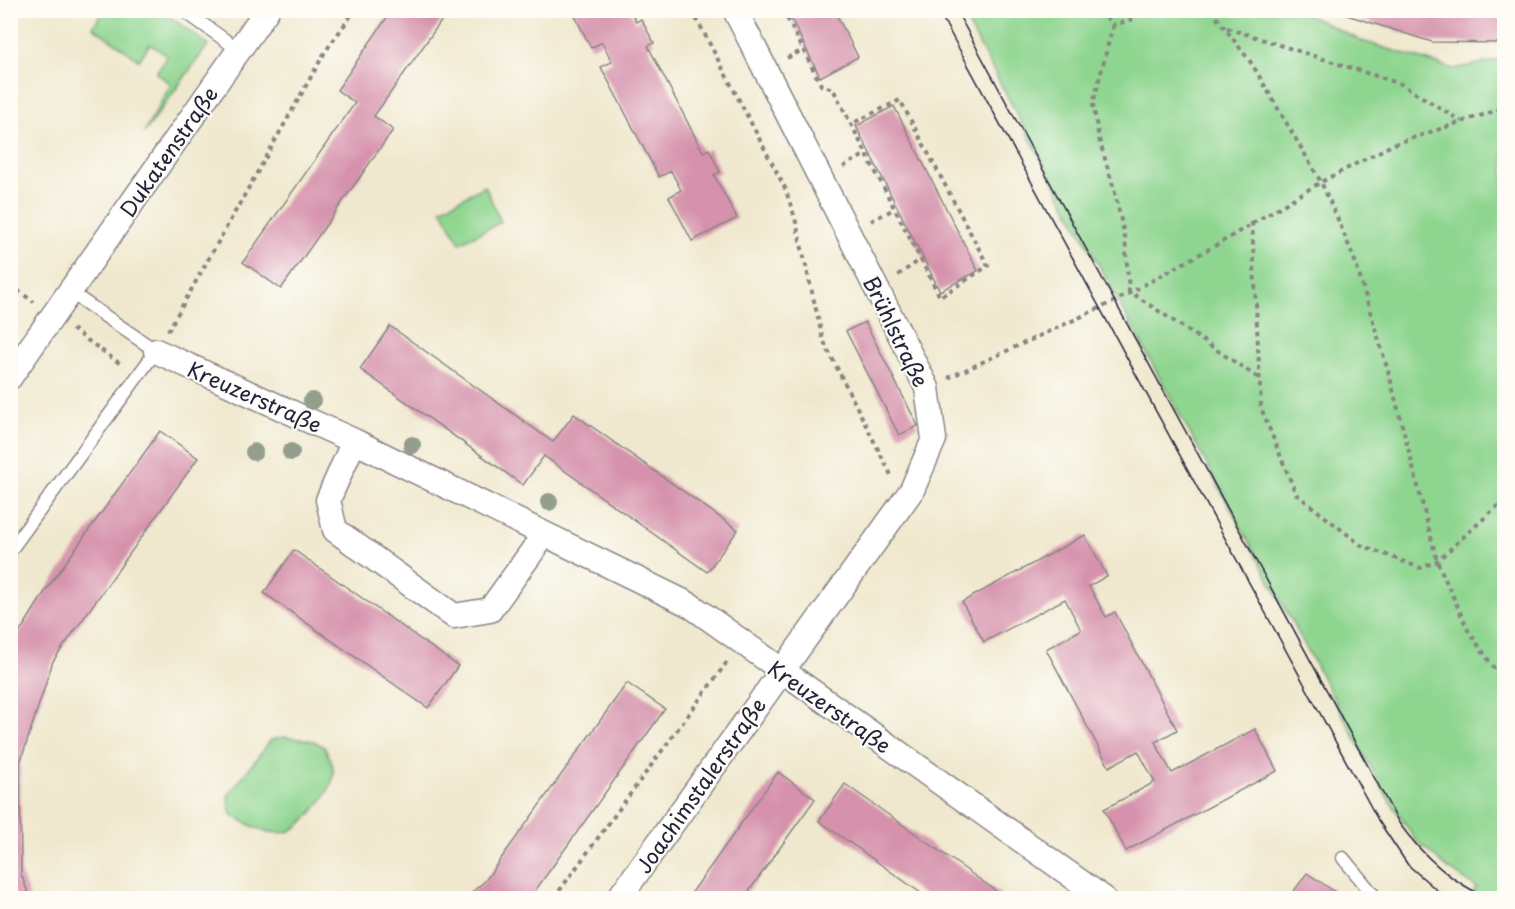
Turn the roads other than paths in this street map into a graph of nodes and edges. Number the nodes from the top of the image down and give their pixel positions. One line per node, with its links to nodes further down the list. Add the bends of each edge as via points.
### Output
1 (183, 10): 4 (lane)
2 (267, 10): 4 (street, Dukatenstraße)
3 (735, 10): 11 (street, Brühlstraße, via 927,388 934,439 912,490)
4 (239, 50): 5 (street, Dukatenstraße)
5 (70, 292): 6 (lane); 7 (street, Dukatenstraße)
6 (156, 351): 8 (street, Kreuzerstraße); 10 (lane)
7 (10, 377)
8 (354, 441): 9 (street, Kreuzerstraße); 9 (street, via 328,500 335,530 454,615 490,610)
9 (544, 535): 11 (street, Kreuzerstraße, via 690,605)
10 (10, 551)
11 (781, 672): 13 (street, Joachimstalerstraße); 14 (street, Kreuzerstraße)
12 (1343, 858): 15 (lane)
13 (620, 898)
14 (1104, 898)
15 (1376, 898)

